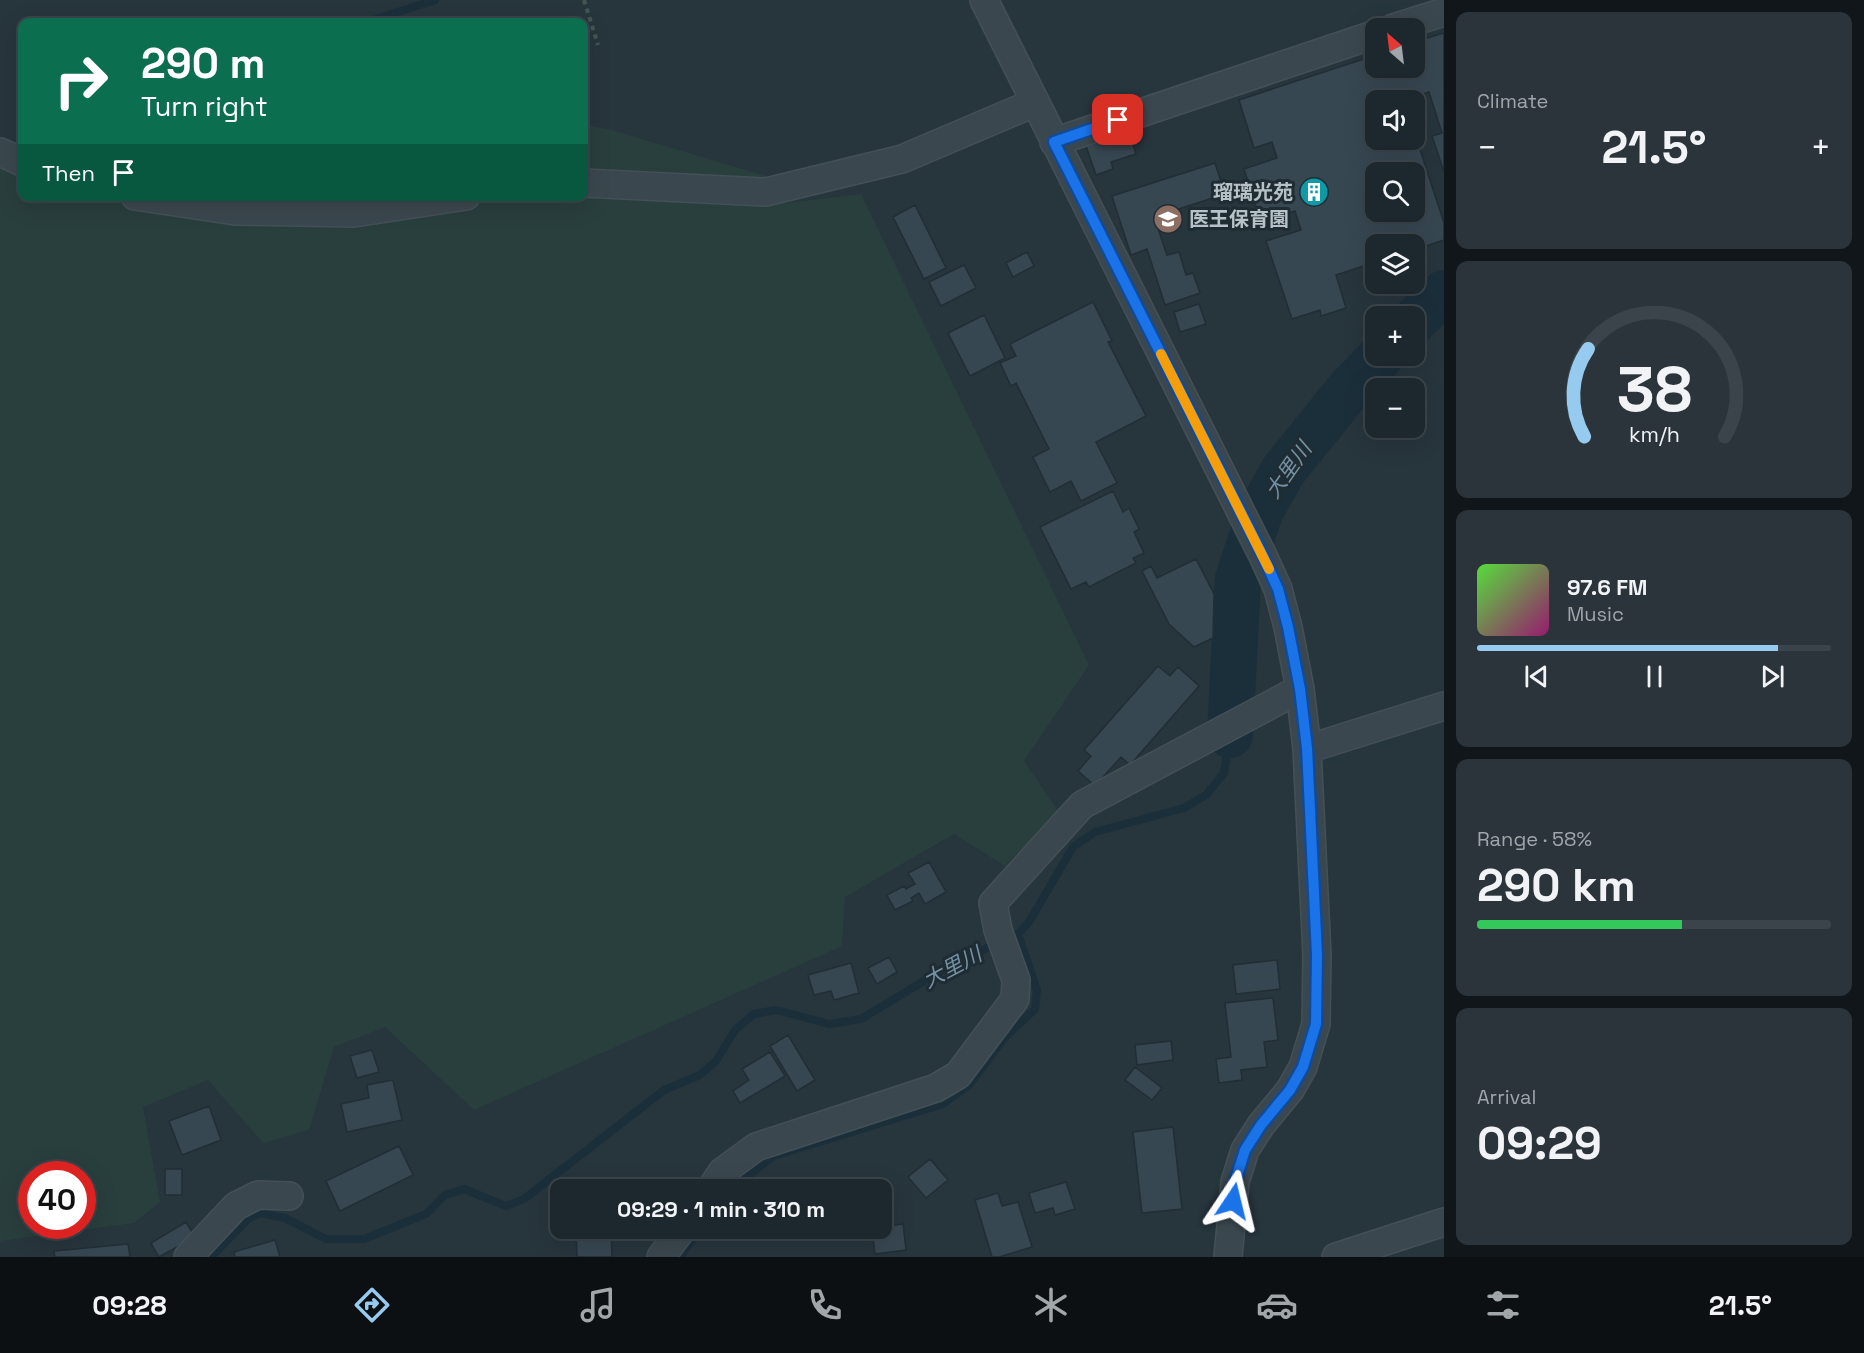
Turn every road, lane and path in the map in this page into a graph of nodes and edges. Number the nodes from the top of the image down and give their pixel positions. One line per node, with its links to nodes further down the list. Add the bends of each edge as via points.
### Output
1 (584, 0): 6 (path)
2 (984, 0): 7 (street)
3 (1444, 12): 4 (street)
4 (1425, 18)
5 (1365, 38): 8 (street)
6 (598, 45)
7 (1035, 103): 8 (street); 11 (street, via 902,159 766,192)
8 (1054, 142): 14 (street, via 1278,589)
9 (0, 152): 10 (street)
10 (18, 160)
11 (588, 183)
12 (168, 201): 13 (street, via 235,211 354,213)
13 (433, 201)
14 (1300, 689): 16 (street); 17 (street, via 1082,805 993,903 1016,980 1015,999 958,1075 936,1088 756,1147)
15 (1444, 706): 16 (street)
16 (1307, 748): 23 (street, via 1317,955 1316,1024 1303,1067 1245,1150 1235,1182)
17 (717, 1179)
18 (289, 1196): 21 (street, via 258,1195 236,1206)
19 (1444, 1222): 24 (street)
20 (675, 1239): 22 (street)
21 (188, 1257)
22 (661, 1257)
23 (1228, 1257)
24 (1336, 1257)

